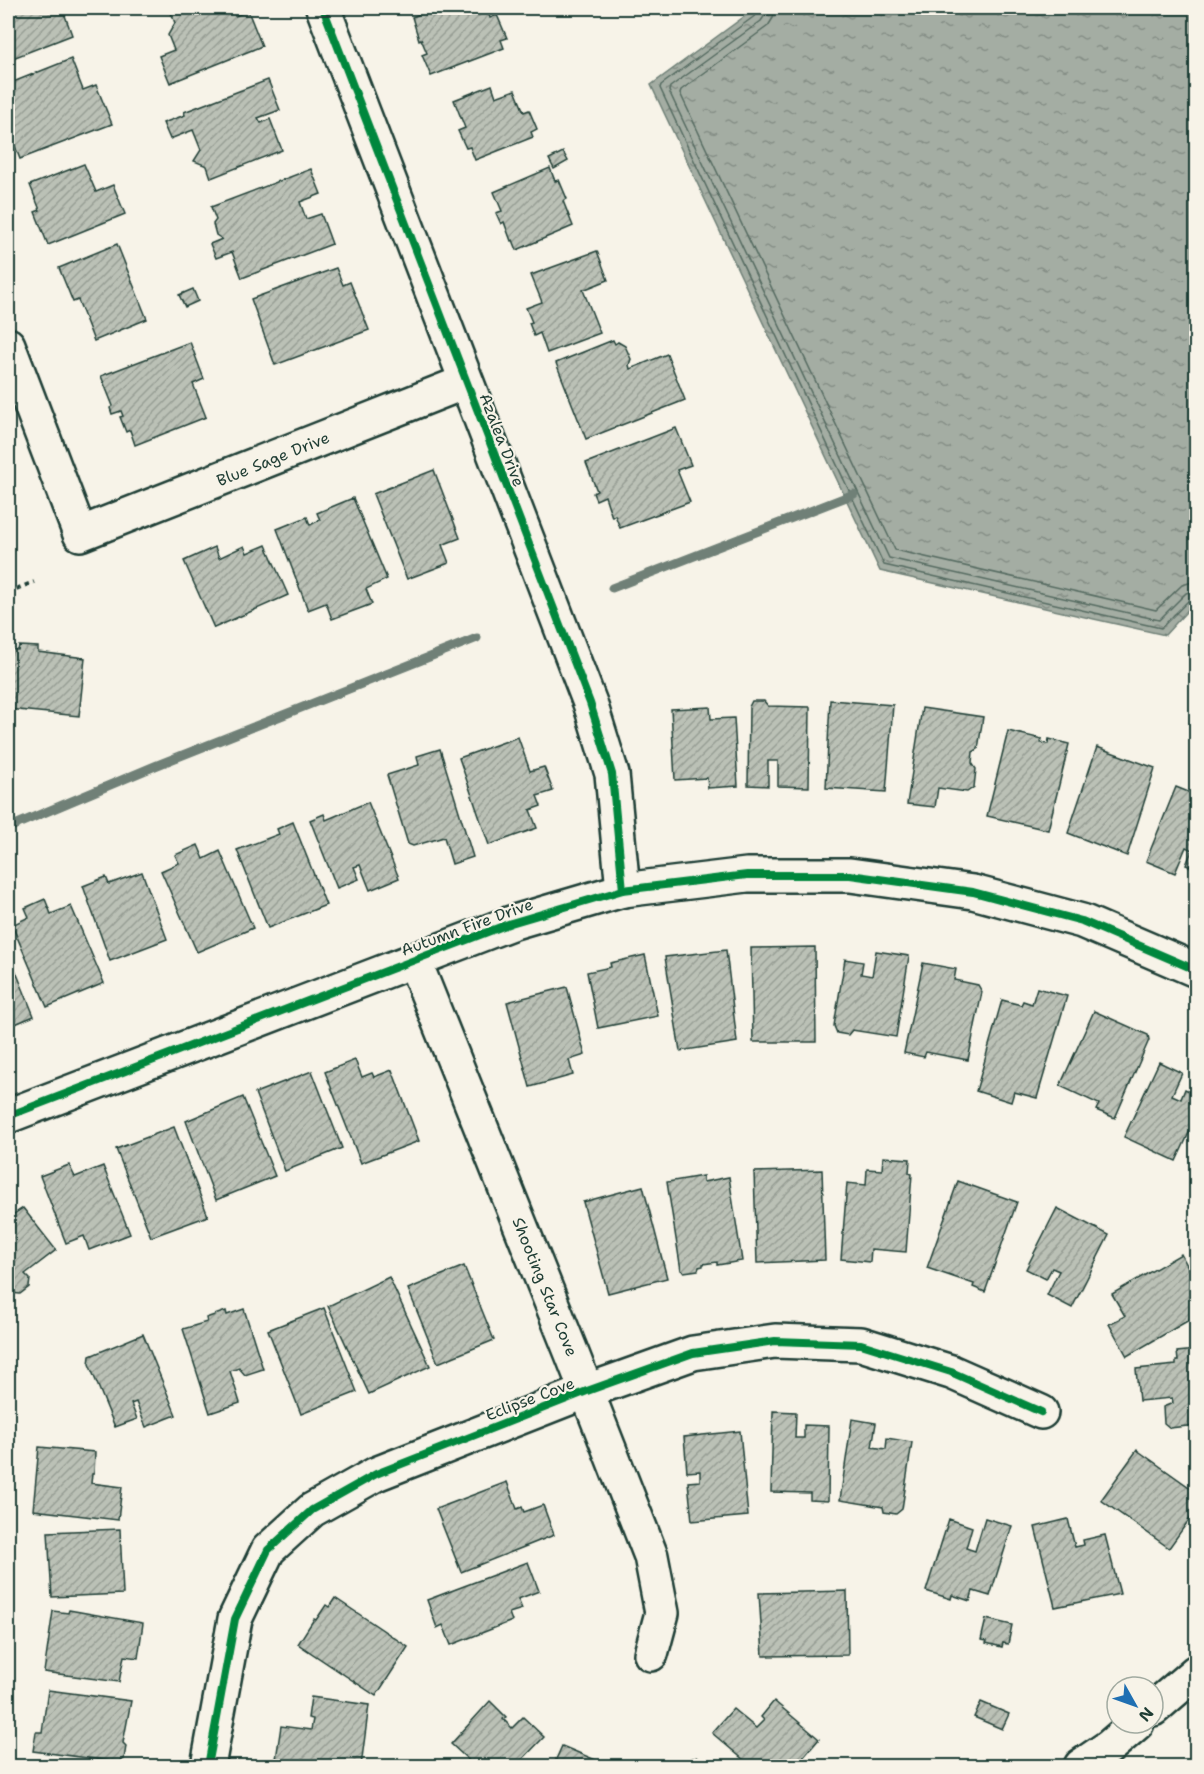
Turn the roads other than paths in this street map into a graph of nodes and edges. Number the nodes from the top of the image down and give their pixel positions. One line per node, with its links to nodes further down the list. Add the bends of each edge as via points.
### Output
1 (323, 8): 3 (street, Azalea Drive)
2 (8, 345): 3 (street, Blue Sage Drive, via 80,534)
3 (465, 382): 4 (street, Azalea Drive, via 590,703 612,774)
4 (623, 890): 5 (street, Autumn Fire Drive, via 511,923); 6 (street, Autumn Fire Drive, via 747,875 850,875 973,892 1082,921)
5 (414, 960): 7 (street, Autumn Fire Drive); 8 (street, Shooting Star Cove)
6 (1197, 970)
7 (8, 1116)
8 (587, 1392): 9 (street, Eclipse Cove, via 693,1353 775,1341 861,1344 951,1372); 10 (street, Shooting Star Cove, via 651,1556 662,1613); 14 (street, Eclipse Cove, via 376,1474 312,1510 268,1550 235,1619)
9 (1041, 1412)
10 (651, 1654)
11 (1197, 1672): 12 (street)
12 (1165, 1699)
13 (1123, 1735): 15 (street)
14 (208, 1767)
15 (1081, 1767)

